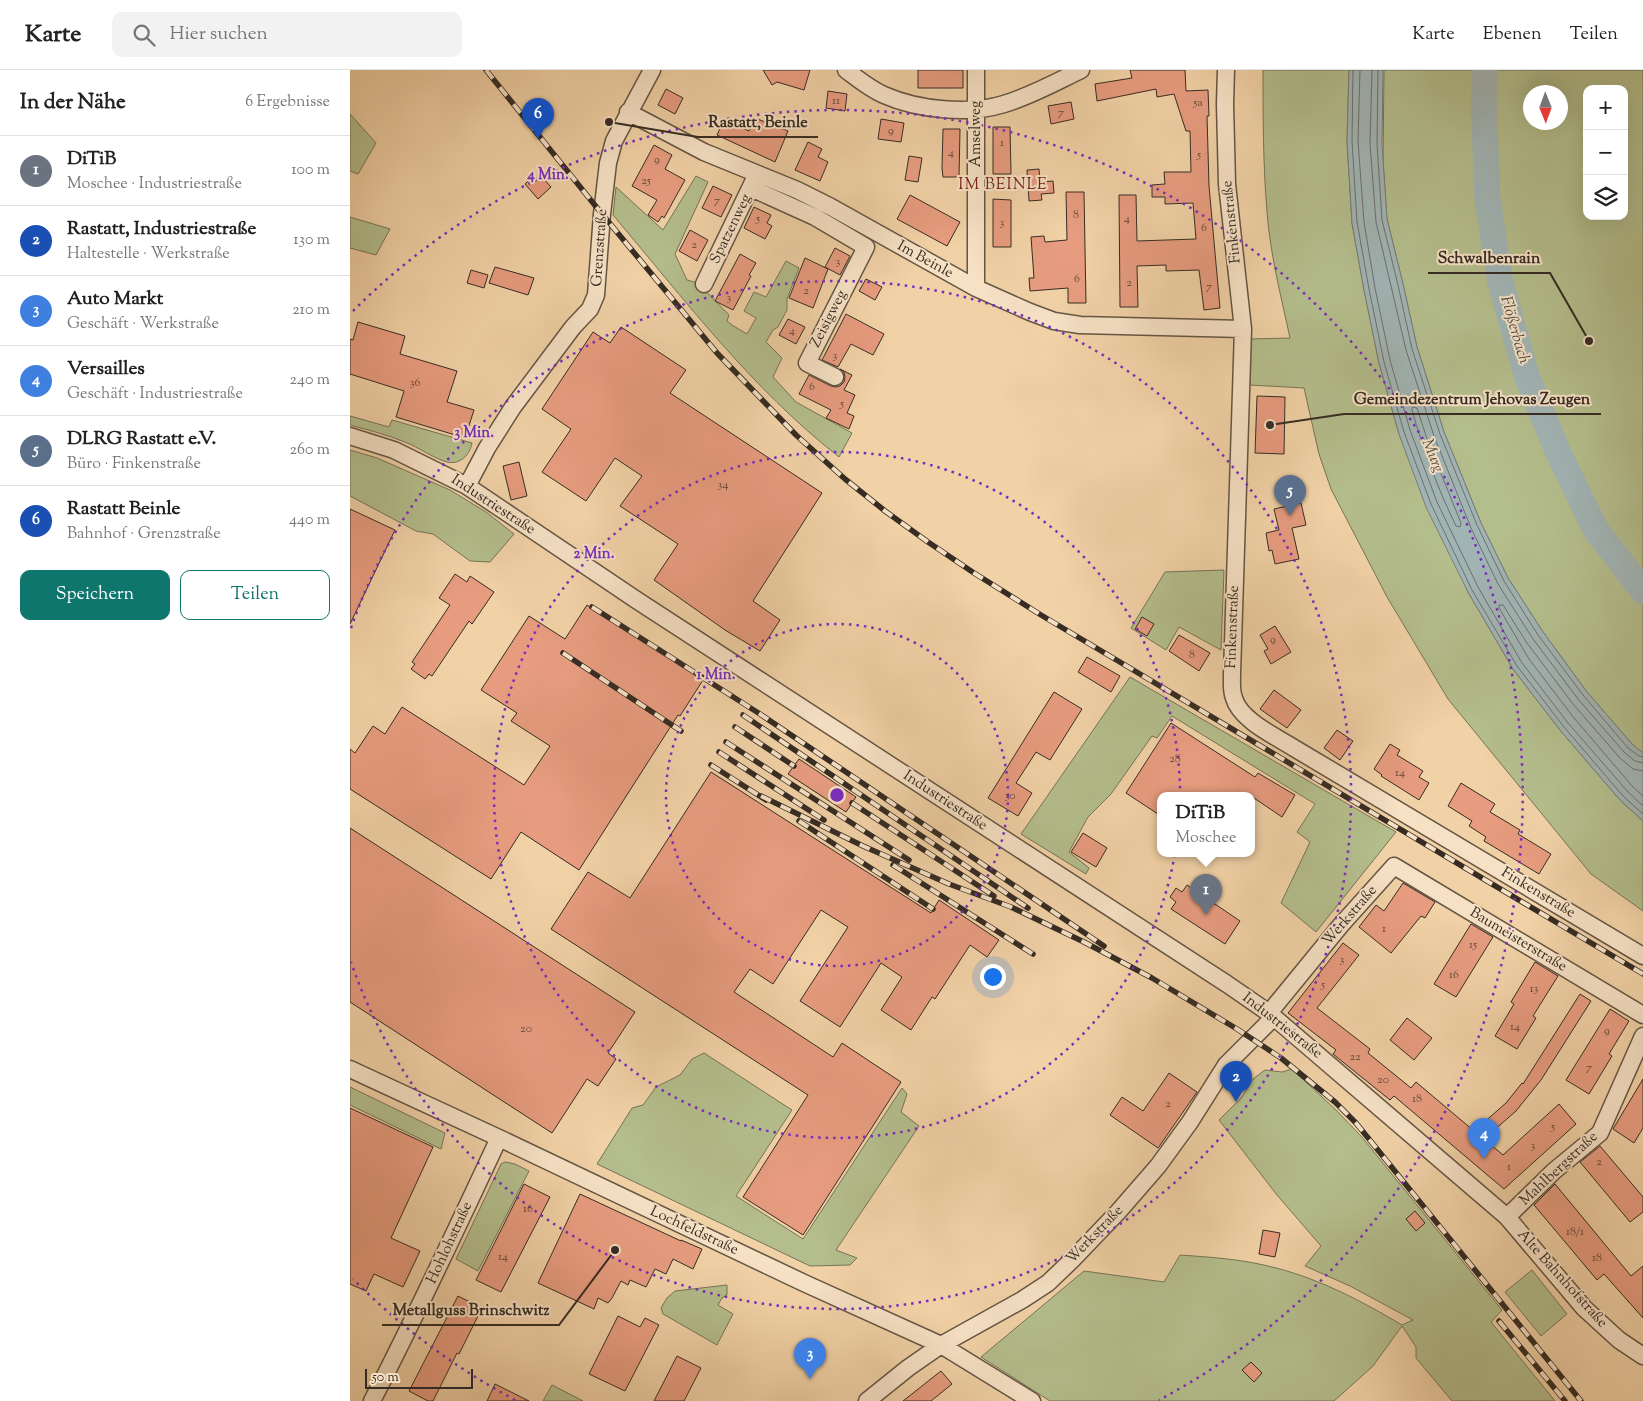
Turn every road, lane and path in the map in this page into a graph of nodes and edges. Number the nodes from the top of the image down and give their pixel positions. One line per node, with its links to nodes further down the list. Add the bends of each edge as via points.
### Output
1 (652, 70): 7 (street, Grenzstraße)
2 (846, 70): 6 (street, via 884,95 901,101 937,108)
3 (976, 70): 6 (street, Amselweg)
4 (1081, 70): 6 (street, via 1005,104)
5 (1226, 70): 12 (street, Finkenstraße, via 1227,184)
6 (975, 109): 11 (street, Amselweg)
7 (628, 112): 8 (street, Im Beinle); 15 (street, Grenzstraße, via 608,163 594,303 513,407)
8 (754, 181): 9 (street, Im Beinle); 10 (street, Spatzenweg); 11 (street, Im Beinle, via 831,207)
9 (866, 247): 13 (street, Zeisigweg, via 807,364)
10 (704, 284)
11 (976, 288): 12 (street, Im Beinle, via 1054,321 1080,325)
12 (1243, 329): 17 (street, Finkenstraße, via 1232,674 1233,697 1237,706 1252,721 1294,748)
13 (835, 378)
14 (350, 436): 15 (street, Industriestraße, via 394,450)
15 (467, 486): 18 (street, Industriestraße)
16 (1394, 866): 18 (street, Werkstraße, via 1341,925); 19 (street, Baumeisterstraße)
17 (1643, 956)
18 (1271, 1015): 23 (street, Industriestraße); 24 (street, Werkstraße, via 1226,1065 1158,1166 1073,1259 1022,1300)
19 (1643, 1015)
20 (1643, 1036): 23 (street, Mahlbergstraße, via 1600,1133 1554,1171)
21 (350, 1069): 22 (street, Lochfeldstraße)
22 (500, 1138): 24 (street, Lochfeldstraße); 26 (street, Hohlohstraße)
23 (1507, 1217): 25 (street, Alte Bahnhofstraße, via 1584,1308 1619,1340)
24 (941, 1345): 27 (street, Werkstraße); 28 (street, Lochfeldstraße)
25 (1643, 1356)
26 (372, 1401)
27 (867, 1401)
28 (1032, 1401)

